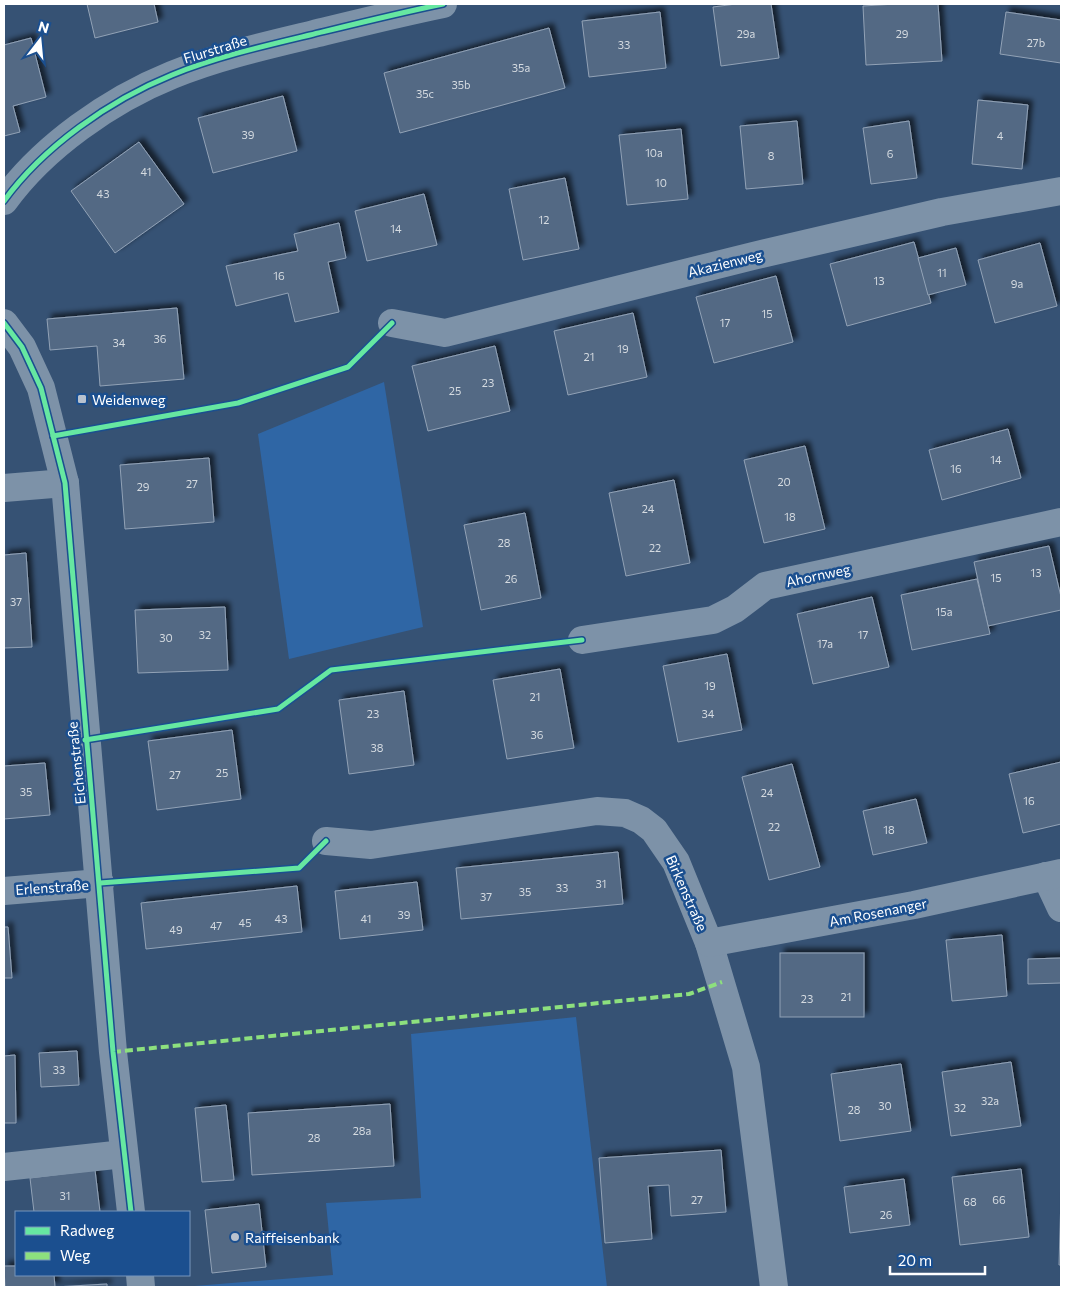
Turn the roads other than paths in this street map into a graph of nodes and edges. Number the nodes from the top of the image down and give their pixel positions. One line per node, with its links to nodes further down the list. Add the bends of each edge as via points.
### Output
1 (443, 4): 2 (street, Flurstraße)
2 (391, 9): 4 (street, Flurstraße, via 172,75 127,97 72,133 39,160)
3 (1061, 191): 6 (street, Akazienweg, via 933,214 445,333)
4 (4, 201)
5 (4, 323): 7 (street, Eichenstraße, via 22,347 41,388)
6 (392, 323)
7 (65, 483): 8 (street); 13 (street, Eichenstraße)
8 (4, 488)
9 (1061, 522): 10 (street, Ahornweg, via 765,586 735,609 712,620)
10 (582, 640)
11 (326, 841): 16 (street, Birkenstraße, via 370,845 596,811 625,814 641,820 664,843 676,862)
12 (1054, 875): 15 (street, Am Rosenanger); 16 (street, Am Rosenanger, via 914,906)
13 (100, 884): 14 (street, Erlenstraße); 17 (street, Eichenstraße)
14 (4, 891)
15 (1061, 908)
16 (709, 943): 20 (street, Birkenstraße, via 746,1068)
17 (124, 1154): 18 (street); 19 (street, Eichenstraße)
18 (4, 1167)
19 (132, 1211)
20 (774, 1287)

